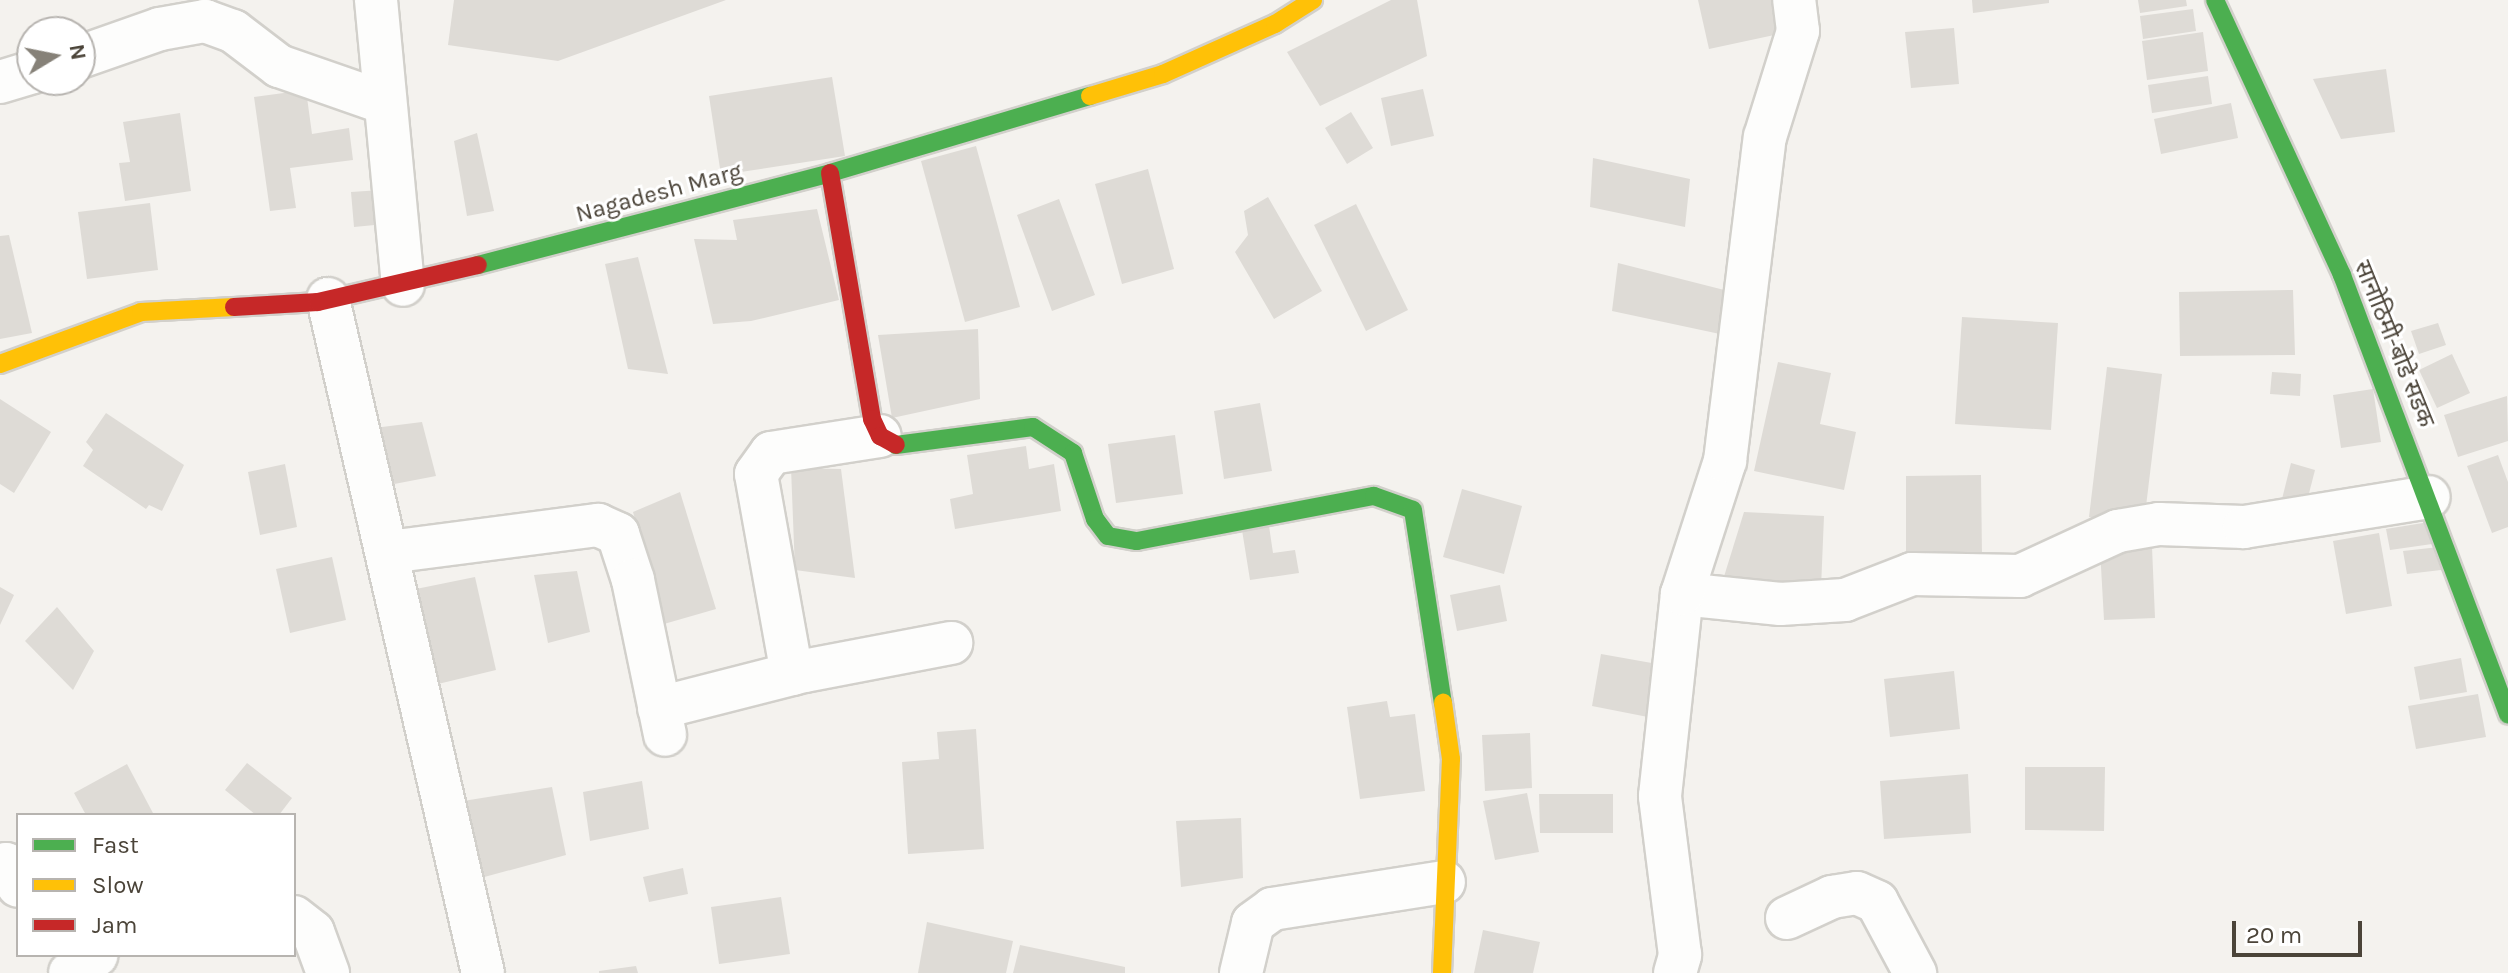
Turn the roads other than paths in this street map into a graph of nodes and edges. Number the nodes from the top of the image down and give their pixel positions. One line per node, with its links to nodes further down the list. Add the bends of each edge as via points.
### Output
1 (376, 0): 6 (street)
2 (1313, 0): 7 (street, Nagadesh Marg, via 1275,24 1163,74)
3 (1794, 0): 14 (street, via 1798,31 1765,137 1725,461)
4 (2215, 0): 12 (street, सानोठिमी-बोडे सडक, via 2342,275)
5 (96, 51): 6 (street, via 160,29 205,21 233,31 279,66)
6 (385, 103): 8 (street)
7 (830, 173): 8 (street, Nagadesh Marg); 11 (street, via 872,419)
8 (403, 285): 9 (street, Nagadesh Marg)
9 (328, 299): 10 (street, Nagadesh Marg, via 141,312); 13 (street)
10 (0, 364)
11 (880, 436): 16 (street, via 771,453 756,474); 20 (street, via 894,445 918,445 1033,427 1073,453 1095,519 1108,536 1137,541 1374,496 1413,510 1451,759)
12 (2429, 497): 14 (street, via 2244,527 2159,524 2118,531 2020,576 1912,574 1845,600 1780,604); 17 (street, सानोठिमी-बोडे सडक)
13 (389, 552): 16 (street, via 598,525 618,534 633,580 662,721); 26 (street, via 447,831)
14 (1682, 594): 29 (street, via 1660,796 1680,955)
15 (951, 643): 16 (street)
16 (792, 674)
17 (2508, 715)
18 (0, 868): 19 (street, via 6,864)
19 (16, 882)
20 (1444, 882): 27 (street, via 1272,909 1253,923); 28 (street)
21 (1787, 918): 30 (street, via 1832,897 1857,893 1877,902)
22 (296, 919): 25 (street, via 313,932)
23 (94, 957): 24 (street)
24 (68, 973)
25 (328, 973)
26 (483, 973)
27 (1241, 973)
28 (1442, 973)
29 (1675, 973)
30 (1915, 973)

